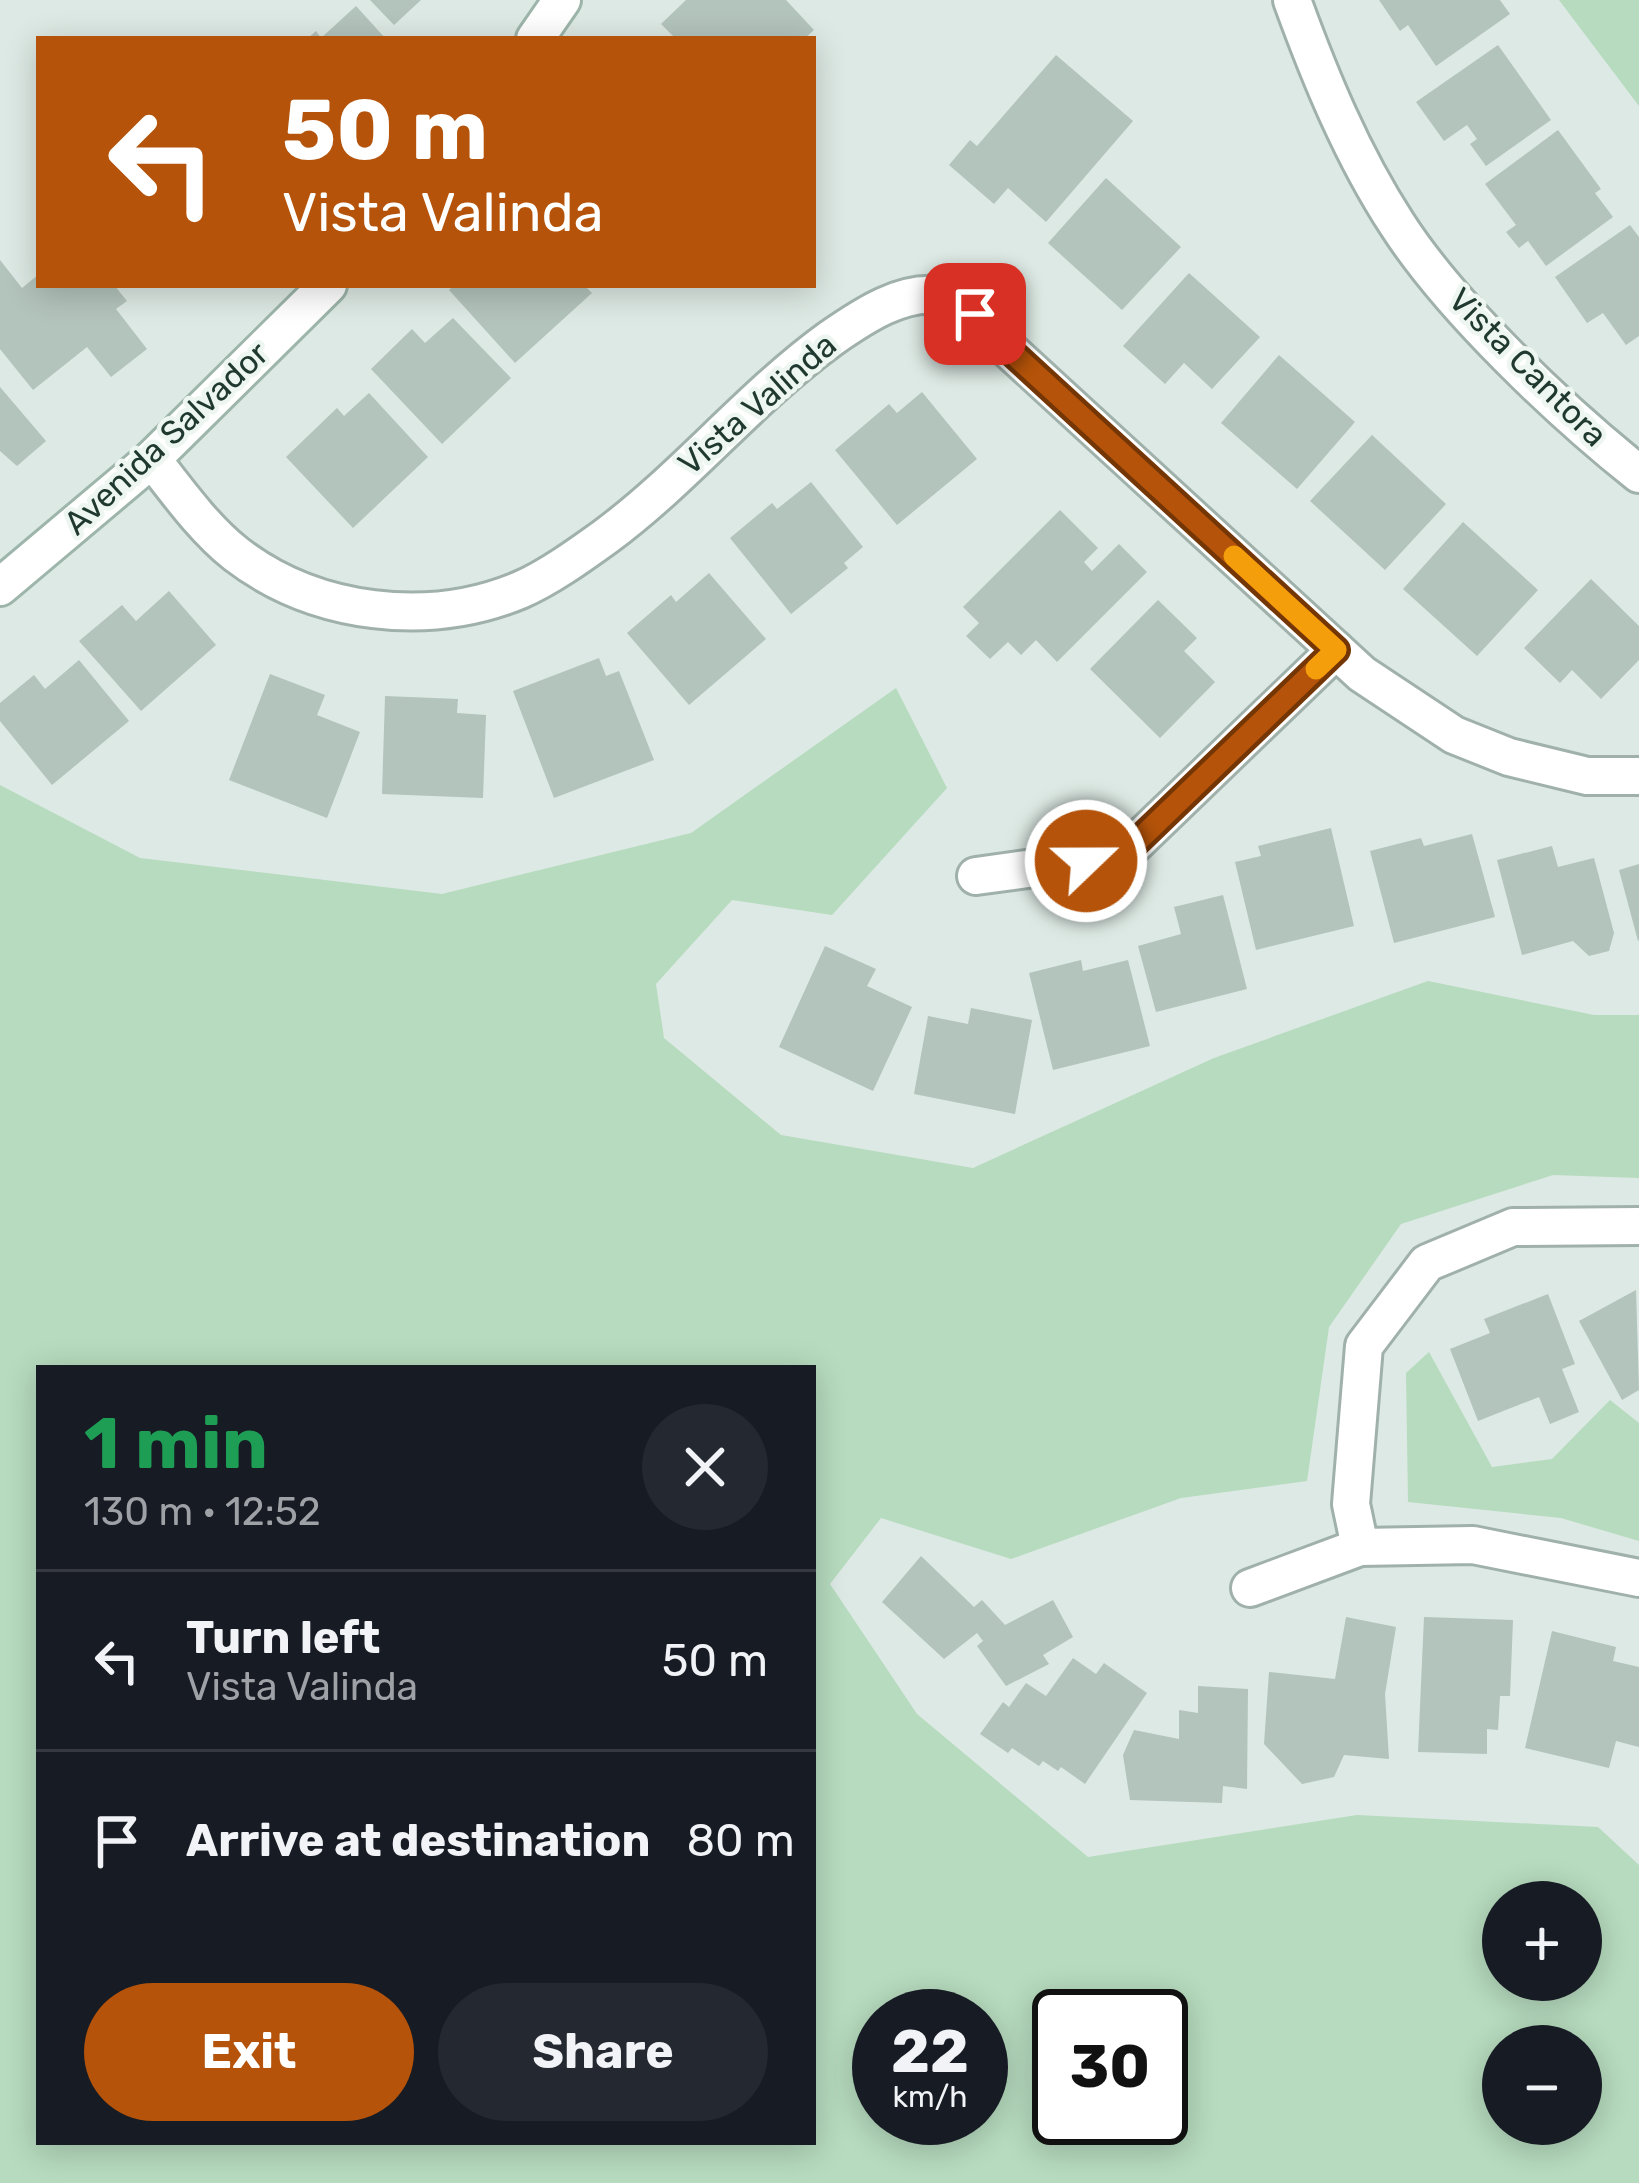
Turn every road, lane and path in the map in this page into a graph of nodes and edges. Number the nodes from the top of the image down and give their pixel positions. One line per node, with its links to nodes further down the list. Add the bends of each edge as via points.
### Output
1 (562, 0): 3 (street)
2 (1292, 0): 6 (street, Vista Cantora, via 1324,87 1397,225 1492,340)
3 (537, 36)
4 (325, 288): 5 (street, Avenida Salvador)
5 (152, 459): 7 (street, Avenida Salvador); 8 (street, Vista Valinda, via 235,553 292,588 371,610 444,613 522,590 606,536 799,362 868,312 946,297 975,314)
6 (1639, 474)
7 (0, 587)
8 (1336, 650): 9 (street, Vista Valinda, via 1454,735 1587,776); 10 (street, via 1122,856)
9 (1639, 776)
10 (976, 876)
11 (1639, 1226): 12 (street, via 1513,1227 1427,1263 1364,1346 1351,1504)
12 (1360, 1547): 13 (street, via 1473,1545); 14 (street)
13 (1639, 1578)
14 (1250, 1588)

